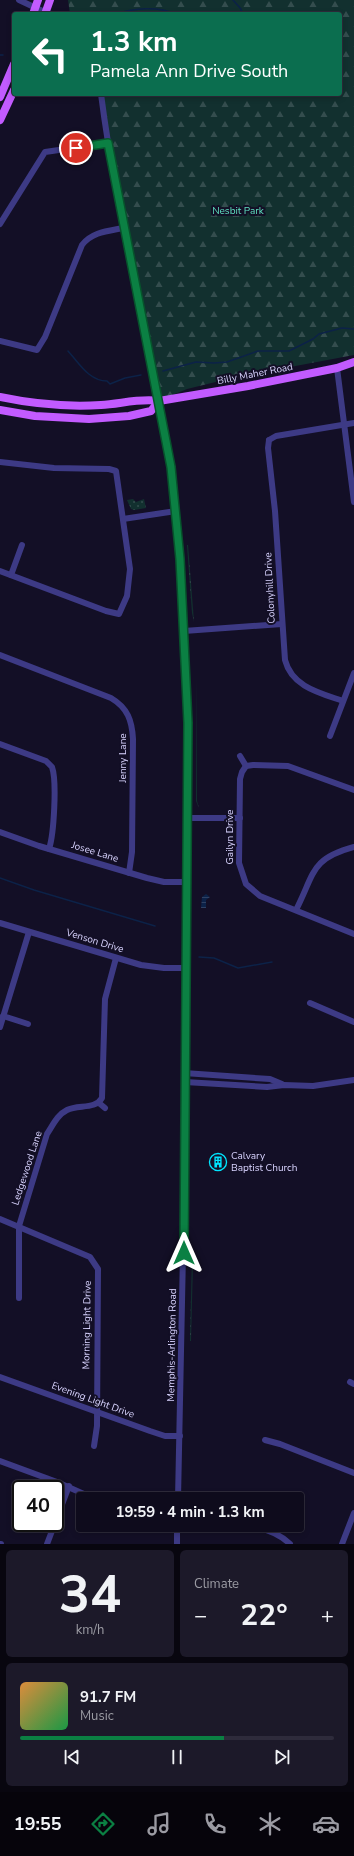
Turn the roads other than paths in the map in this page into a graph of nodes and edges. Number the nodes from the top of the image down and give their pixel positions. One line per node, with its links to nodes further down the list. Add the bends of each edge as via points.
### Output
1 (20, 0): 3 (street)
2 (50, 0): 5 (main road)
3 (36, 7): 4 (street)
4 (45, 12)
5 (47, 12)
6 (12, 69): 9 (main road)
7 (12, 94): 10 (main road)
8 (101, 96): 11 (street, Memphis-Arlington Road)
9 (0, 97)
10 (0, 120)
11 (108, 143): 12 (street, via 43,150); 13 (street, Memphis-Arlington Road)
12 (0, 224)
13 (123, 228): 14 (street, via 97,234 82,245 45,337 37,350); 19 (street, Memphis-Arlington Road)
14 (0, 341)
15 (354, 362): 16 (main road, Billy Maher Road)
16 (337, 368): 19 (main road, Billy Maher Road); 23 (street)
17 (0, 397): 18 (main road, Billy Maher Road)
18 (20, 400): 19 (main road, Billy Maher Road, via 69,406 150,399); 21 (main road)
19 (159, 401): 21 (main road, via 151,411 129,416 89,419); 26 (street, Memphis-Arlington Road)
20 (0, 410): 21 (main road)
21 (18, 414)
22 (354, 423): 23 (street)
23 (343, 424): 25 (street); 31 (street, Colonyhill Drive, via 267,439 275,511)
24 (0, 462): 27 (street, via 38,467 116,471)
25 (354, 502)
26 (176, 511): 27 (street); 32 (street, Memphis-Arlington Road)
27 (123, 519): 30 (street, via 130,575 127,596 120,614)
28 (22, 545): 30 (street)
29 (0, 571): 30 (street)
30 (11, 575)
31 (282, 624): 32 (street); 35 (street, Colonyhill Drive, via 285,660 291,675 306,687)
32 (184, 631): 41 (street, Memphis-Arlington Road, via 188,704)
33 (0, 655): 46 (street, Jenny Lane, via 107,696 119,703 128,714 133,726 134,739 132,852)
34 (354, 673): 35 (street)
35 (343, 701): 36 (street)
36 (330, 736)
37 (0, 744): 45 (street, via 46,761 52,767 54,830)
38 (240, 756): 39 (street)
39 (246, 766): 40 (street, via 288,766); 42 (street, Gailyn Drive, via 240,779)
40 (354, 790)
41 (187, 818): 42 (street); 47 (street, Memphis-Arlington Road)
42 (240, 818): 48 (street, Gailyn Drive, via 239,863 244,880 260,896)
43 (0, 832): 45 (street, Josee Lane)
44 (354, 847): 48 (street, via 332,854 318,864)
45 (49, 849): 46 (street, Josee Lane)
46 (129, 873): 47 (street, Josee Lane, via 158,881)
47 (186, 882): 53 (street, Memphis-Arlington Road)
48 (296, 910): 51 (street, Gailyn Drive)
49 (0, 923): 50 (street, Venson Drive)
50 (29, 932): 52 (street, Venson Drive); 55 (street)
51 (354, 934)
52 (116, 958): 53 (street, Venson Drive, via 150,967); 63 (street, via 105,999 103,1093)
53 (185, 968): 59 (street, Memphis-Arlington Road)
54 (310, 1004): 56 (street)
55 (3, 1016): 57 (street); 58 (street)
56 (354, 1022)
57 (28, 1024)
58 (0, 1027)
59 (184, 1072): 61 (street, Memphis-Arlington Road); 62 (street, via 270,1079)
60 (354, 1080): 62 (street, via 313,1086)
61 (184, 1082): 62 (street, via 267,1087); 70 (street, Memphis-Arlington Road)
62 (284, 1085)
63 (99, 1103): 64 (street); 66 (street, Ledgewood Lane, via 69,1109 54,1122)
64 (105, 1108)
65 (0, 1219): 66 (street, Morning Light Drive)
66 (19, 1226): 67 (street, Ledgewood Lane); 69 (street, Morning Light Drive, via 90,1257 98,1269)
67 (19, 1298)
68 (0, 1377): 69 (street, Evening Light Drive)
69 (97, 1412): 70 (street, Evening Light Drive, via 162,1435); 72 (street, Morning Light Drive)
70 (180, 1436): 77 (street, Memphis-Arlington Road)
71 (265, 1440): 74 (street)
72 (94, 1446)
73 (0, 1461): 75 (street)
74 (354, 1473)
75 (68, 1486): 76 (street); 78 (street)
76 (80, 1492)
77 (178, 1492)
78 (64, 1497)
79 (354, 1513): 86 (street)
80 (52, 1532): 83 (street)
81 (177, 1532): 84 (street)
82 (273, 1532): 85 (street)
83 (47, 1544)
84 (177, 1544)
85 (290, 1544)
86 (342, 1544)

